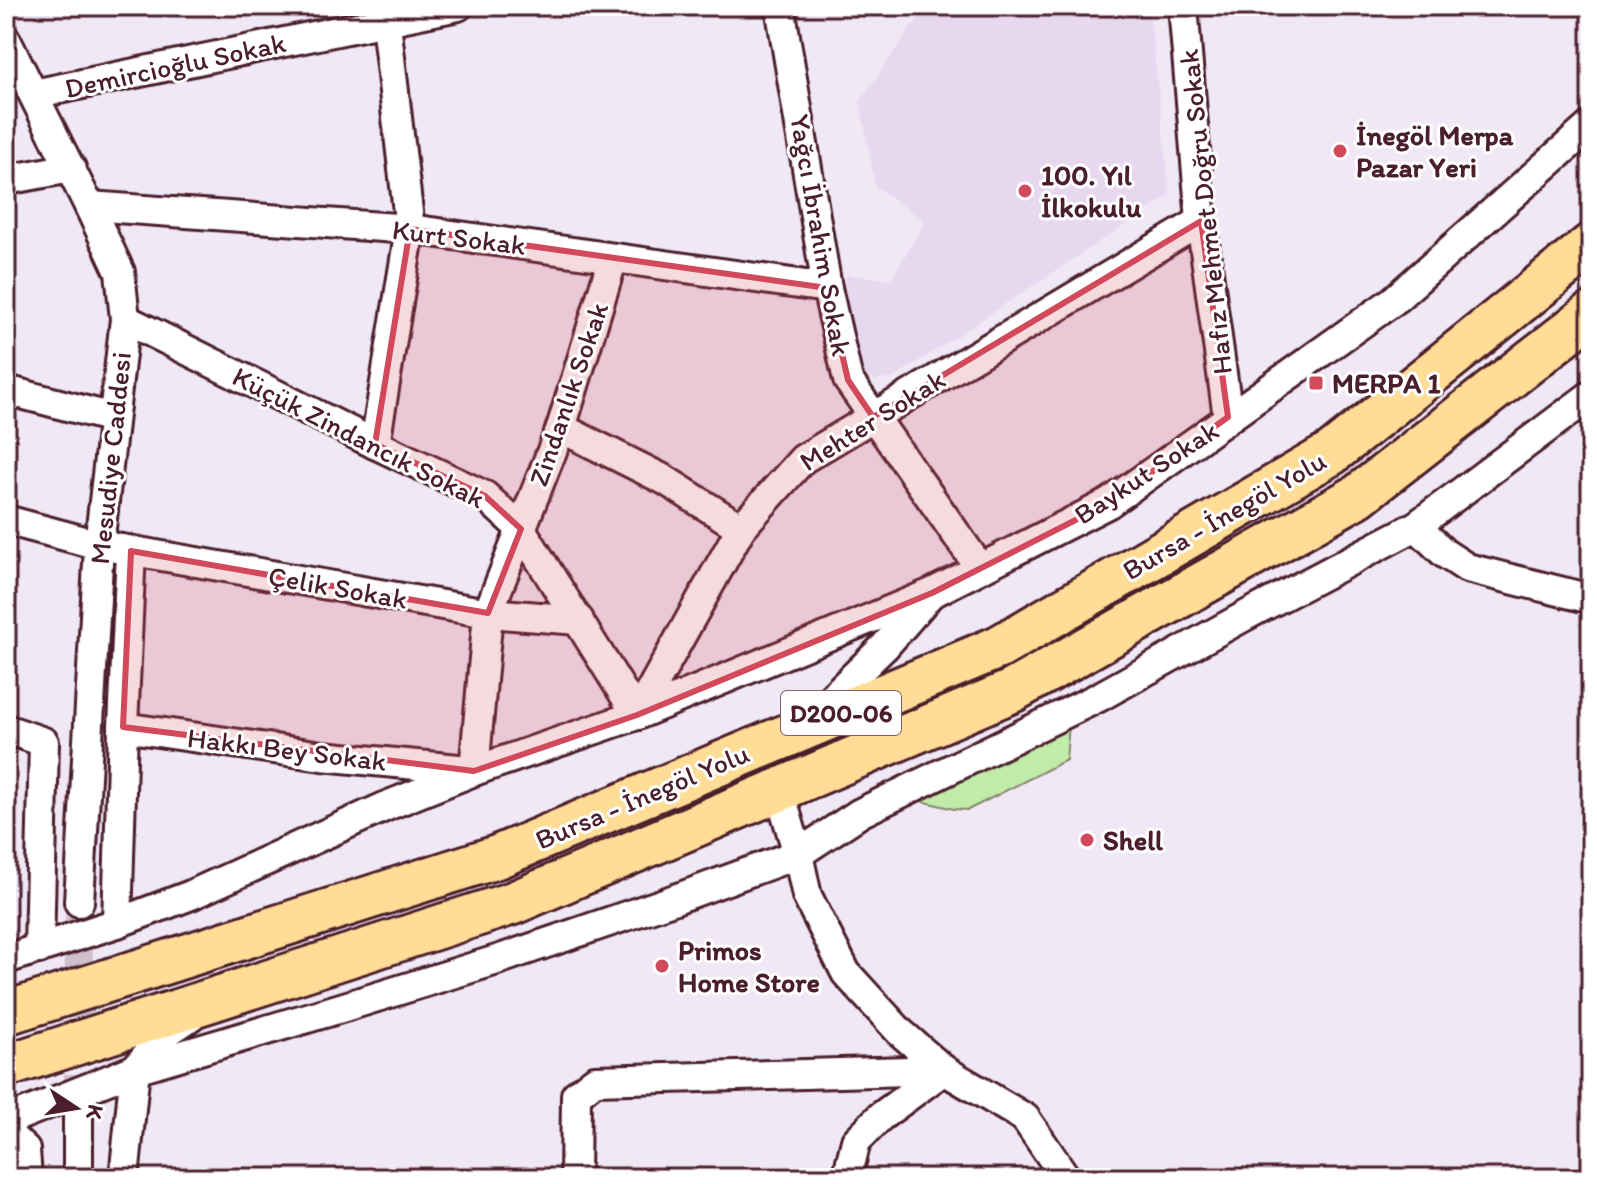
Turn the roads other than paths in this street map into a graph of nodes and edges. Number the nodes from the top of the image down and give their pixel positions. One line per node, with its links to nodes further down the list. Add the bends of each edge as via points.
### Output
1 (458, 6): 4 (street, Demircioğlu Sokak)
2 (780, 6): 15 (street, Yağcı İbrahim Sokak)
3 (1183, 6): 11 (street, Hafız Mehmet Doğru Sokak)
4 (385, 14): 6 (street, Demircioğlu Sokak); 12 (street)
5 (6, 40): 6 (street, Mesudiye Caddesi)
6 (34, 94): 8 (street, Mesudiye Caddesi)
7 (1591, 125): 21 (street, Baykut Sokak, via 1393,301)
8 (71, 168): 9 (street); 10 (street, Mesudiye Caddesi)
9 (6, 180)
10 (89, 206): 12 (street, Kurt Sokak); 17 (street, Mesudiye Caddesi, via 120,272)
11 (1201, 221): 20 (street, Mehter Sokak); 21 (street, Hafız Mehmet Doğru Sokak)
12 (410, 229): 14 (street, Kurt Sokak); 24 (street)
13 (1591, 245): 39 (highway, Bursa - İnegöl Yolu / D200-06, via 1332,453 999,647)
14 (613, 258): 15 (street, Kurt Sokak); 23 (street, Zindanlık Sokak)
15 (827, 288): 20 (street, Yağcı İbrahim Sokak, via 848,380)
16 (1591, 314): 41 (highway, Bursa - İnegöl Yolu / D200-06, via 1358,496 1012,691)
17 (125, 319): 22 (street, Mesudiye Caddesi); 24 (street, Küçük Zindancık Sokak)
18 (6, 390): 22 (street)
19 (1591, 395): 26 (street)
20 (873, 417): 27 (street, Mehter Sokak, via 803,459); 31 (street, Yağcı İbrahim Sokak)
21 (1228, 417): 31 (street, Baykut Sokak, via 1109,503)
22 (113, 418): 29 (street, Mesudiye Caddesi)
23 (561, 428): 27 (street, via 665,480); 28 (street, Zindanlık Sokak)
24 (375, 444): 28 (street, Küçük Zindancık Sokak, via 485,496)
25 (6, 520): 29 (street, Çelik Sokak)
26 (1416, 526): 33 (street, via 1467,568); 42 (street, via 1099,697 860,813)
27 (741, 528): 36 (street, Mehter Sokak)
28 (521, 529): 34 (street, Zindanlık Sokak); 35 (street, Küçük Zindancık Sokak)
29 (87, 542): 30 (street, Çelik Sokak); 43 (street, Mesudiye Caddesi)
30 (131, 551): 34 (street, Çelik Sokak); 37 (street)
31 (980, 568): 32 (street, Baykut Sokak)
32 (932, 593): 36 (street, Baykut Sokak); 39 (street)
33 (1591, 599)
34 (488, 613): 35 (street, Çelik Sokak); 40 (street, Zindanlık Sokak)
35 (579, 620): 36 (street, Küçük Zindancık Sokak)
36 (637, 715): 40 (street, Hakkı Bey Sokak)
37 (123, 727): 40 (street, Hakkı Bey Sokak, via 322,756); 44 (street)
38 (6, 729): 45 (street, via 44,742)
39 (797, 731): 48 (highway, Bursa - İnegöl Yolu / D200-06, via 497,857)
40 (474, 771): 44 (street)
41 (779, 790): 42 (street); 47 (highway, Bursa - İnegöl Yolu / D200-06, via 513,903)
42 (798, 854): 50 (street, via 497,960); 51 (street, via 807,896 846,973)
43 (79, 902)
44 (117, 923): 45 (street)
45 (39, 949): 46 (street)
46 (6, 958)
47 (217, 999): 49 (highway, Bursa - İnegöl Yolu / D200-06); 50 (street, via 167,1032)
48 (6, 1013)
49 (6, 1066)
50 (135, 1069): 53 (street); 57 (street)
51 (944, 1070): 58 (street, via 595,1080 576,1095); 59 (street, via 856,1141); 60 (street, via 1025,1118)
52 (78, 1102): 56 (street)
53 (6, 1121)
54 (6, 1134): 55 (street, via 25,1150)
55 (27, 1178)
56 (78, 1178)
57 (124, 1178)
58 (575, 1178)
59 (847, 1178)
60 (1066, 1178)

